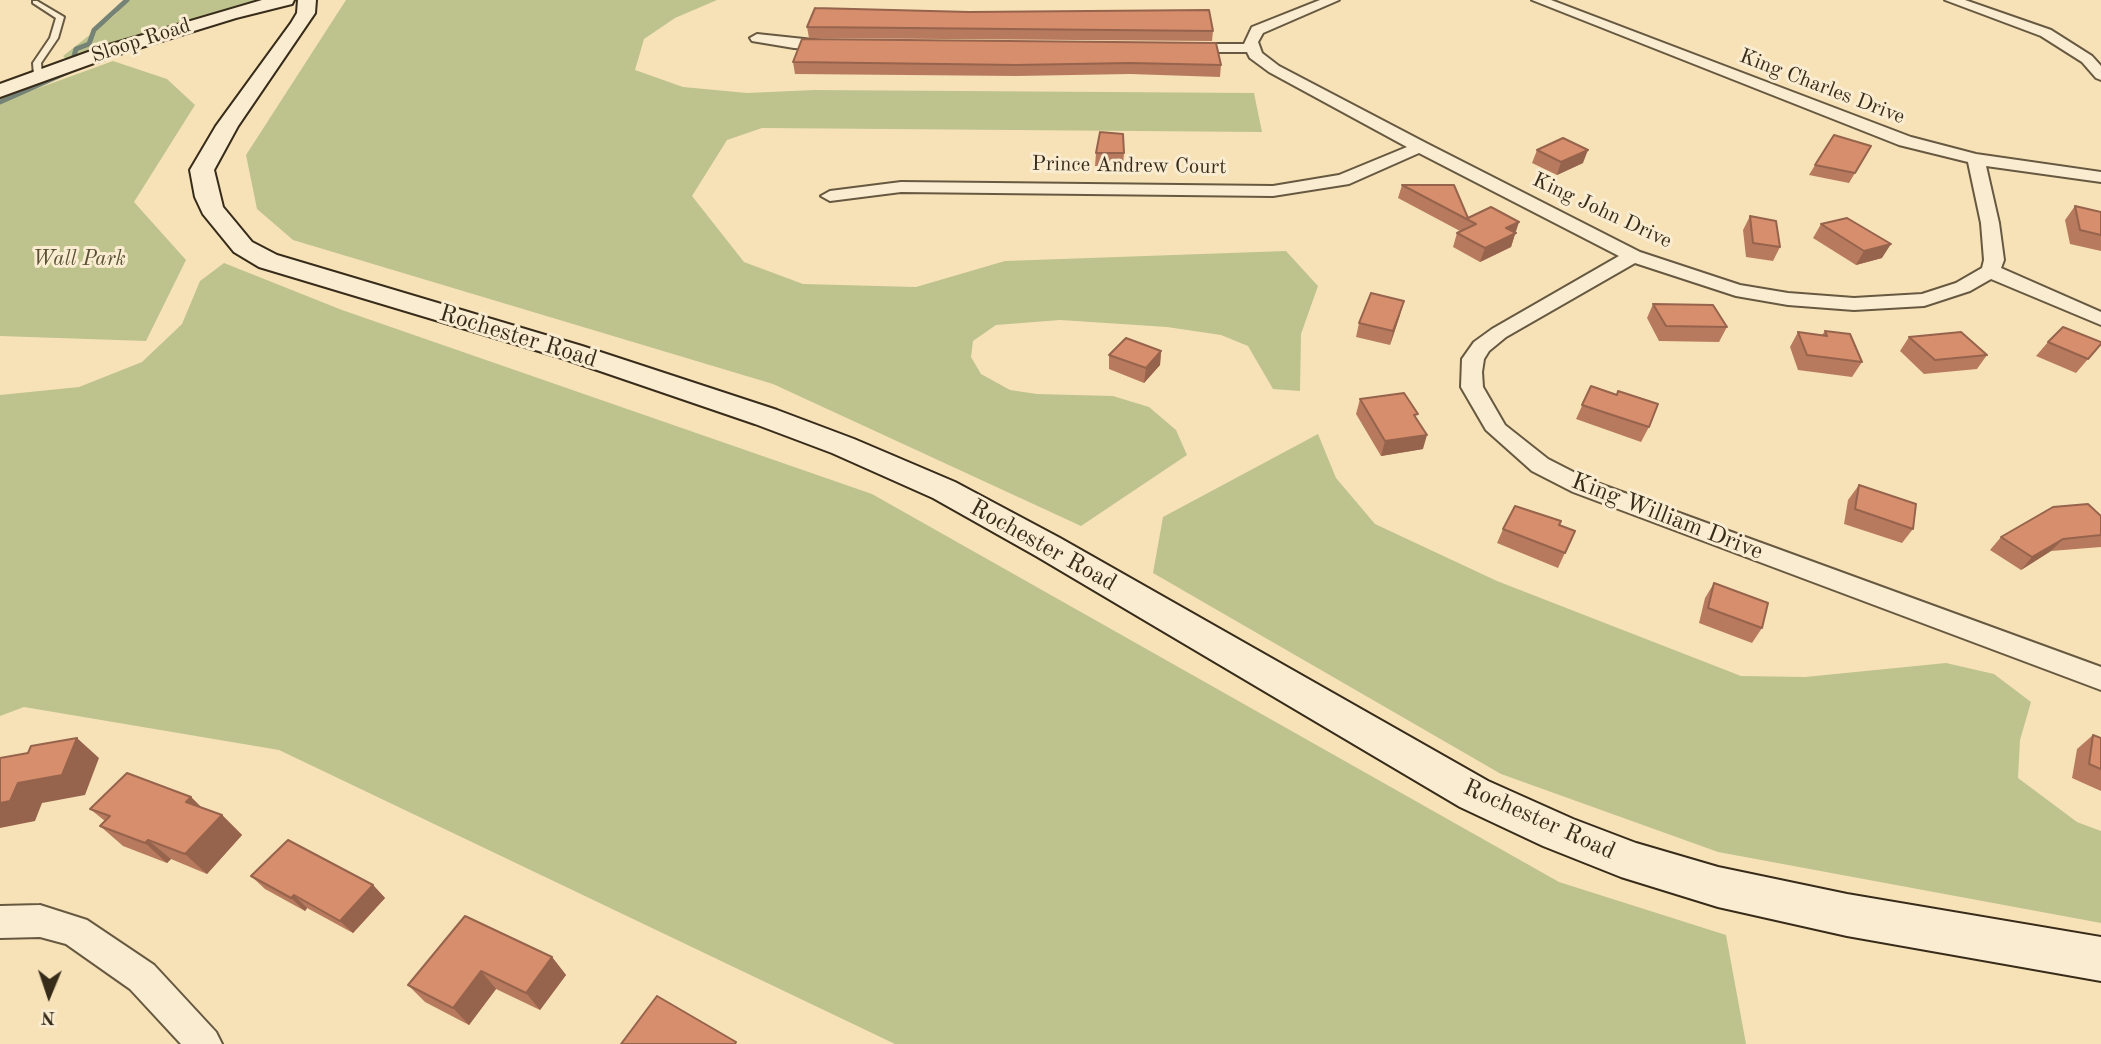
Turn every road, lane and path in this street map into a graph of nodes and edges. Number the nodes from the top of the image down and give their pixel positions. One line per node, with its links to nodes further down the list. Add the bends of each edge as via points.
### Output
1 (285, 0): 11 (street, Sloop Road)
2 (307, 0): 23 (street, Rochester Road, via 300,24 227,126 202,170 212,209 251,252 766,418 944,490 1474,794 1636,863 1718,887 1847,915)
3 (1332, 0): 10 (street, via 1257,30)
4 (1539, 0): 15 (street, King Charles Drive, via 1876,132)
5 (1952, 0): 12 (street, via 2064,42)
6 (36, 2): 11 (lane, via 60,17 54,38 37,63)
7 (757, 38): 8 (street, via 806,46)
8 (846, 46)
9 (1174, 48): 10 (street)
10 (1252, 48): 14 (street, King John Drive, via 1274,69)
11 (38, 75): 13 (street, Sloop Road)
12 (2101, 75)
13 (0, 91)
14 (1420, 147): 17 (street, Prince Andrew Court, via 1343,180 1286,190 901,187); 18 (street, King John Drive)
15 (1976, 159): 16 (street, King Charles Drive); 19 (street, via 1995,248)
16 (2101, 177)
17 (830, 196)
18 (1633, 256): 19 (street, King John Drive, via 1736,290 1854,304 1924,300 1963,287); 21 (street, King William Drive, via 1481,347 1473,359 1472,387 1497,430 1540,465 1604,495)
19 (1990, 271): 20 (street)
20 (2101, 319)
21 (2101, 679)
22 (0, 922): 24 (street, via 40,920 75,931 142,977)
23 (2101, 959)
24 (204, 1044)

